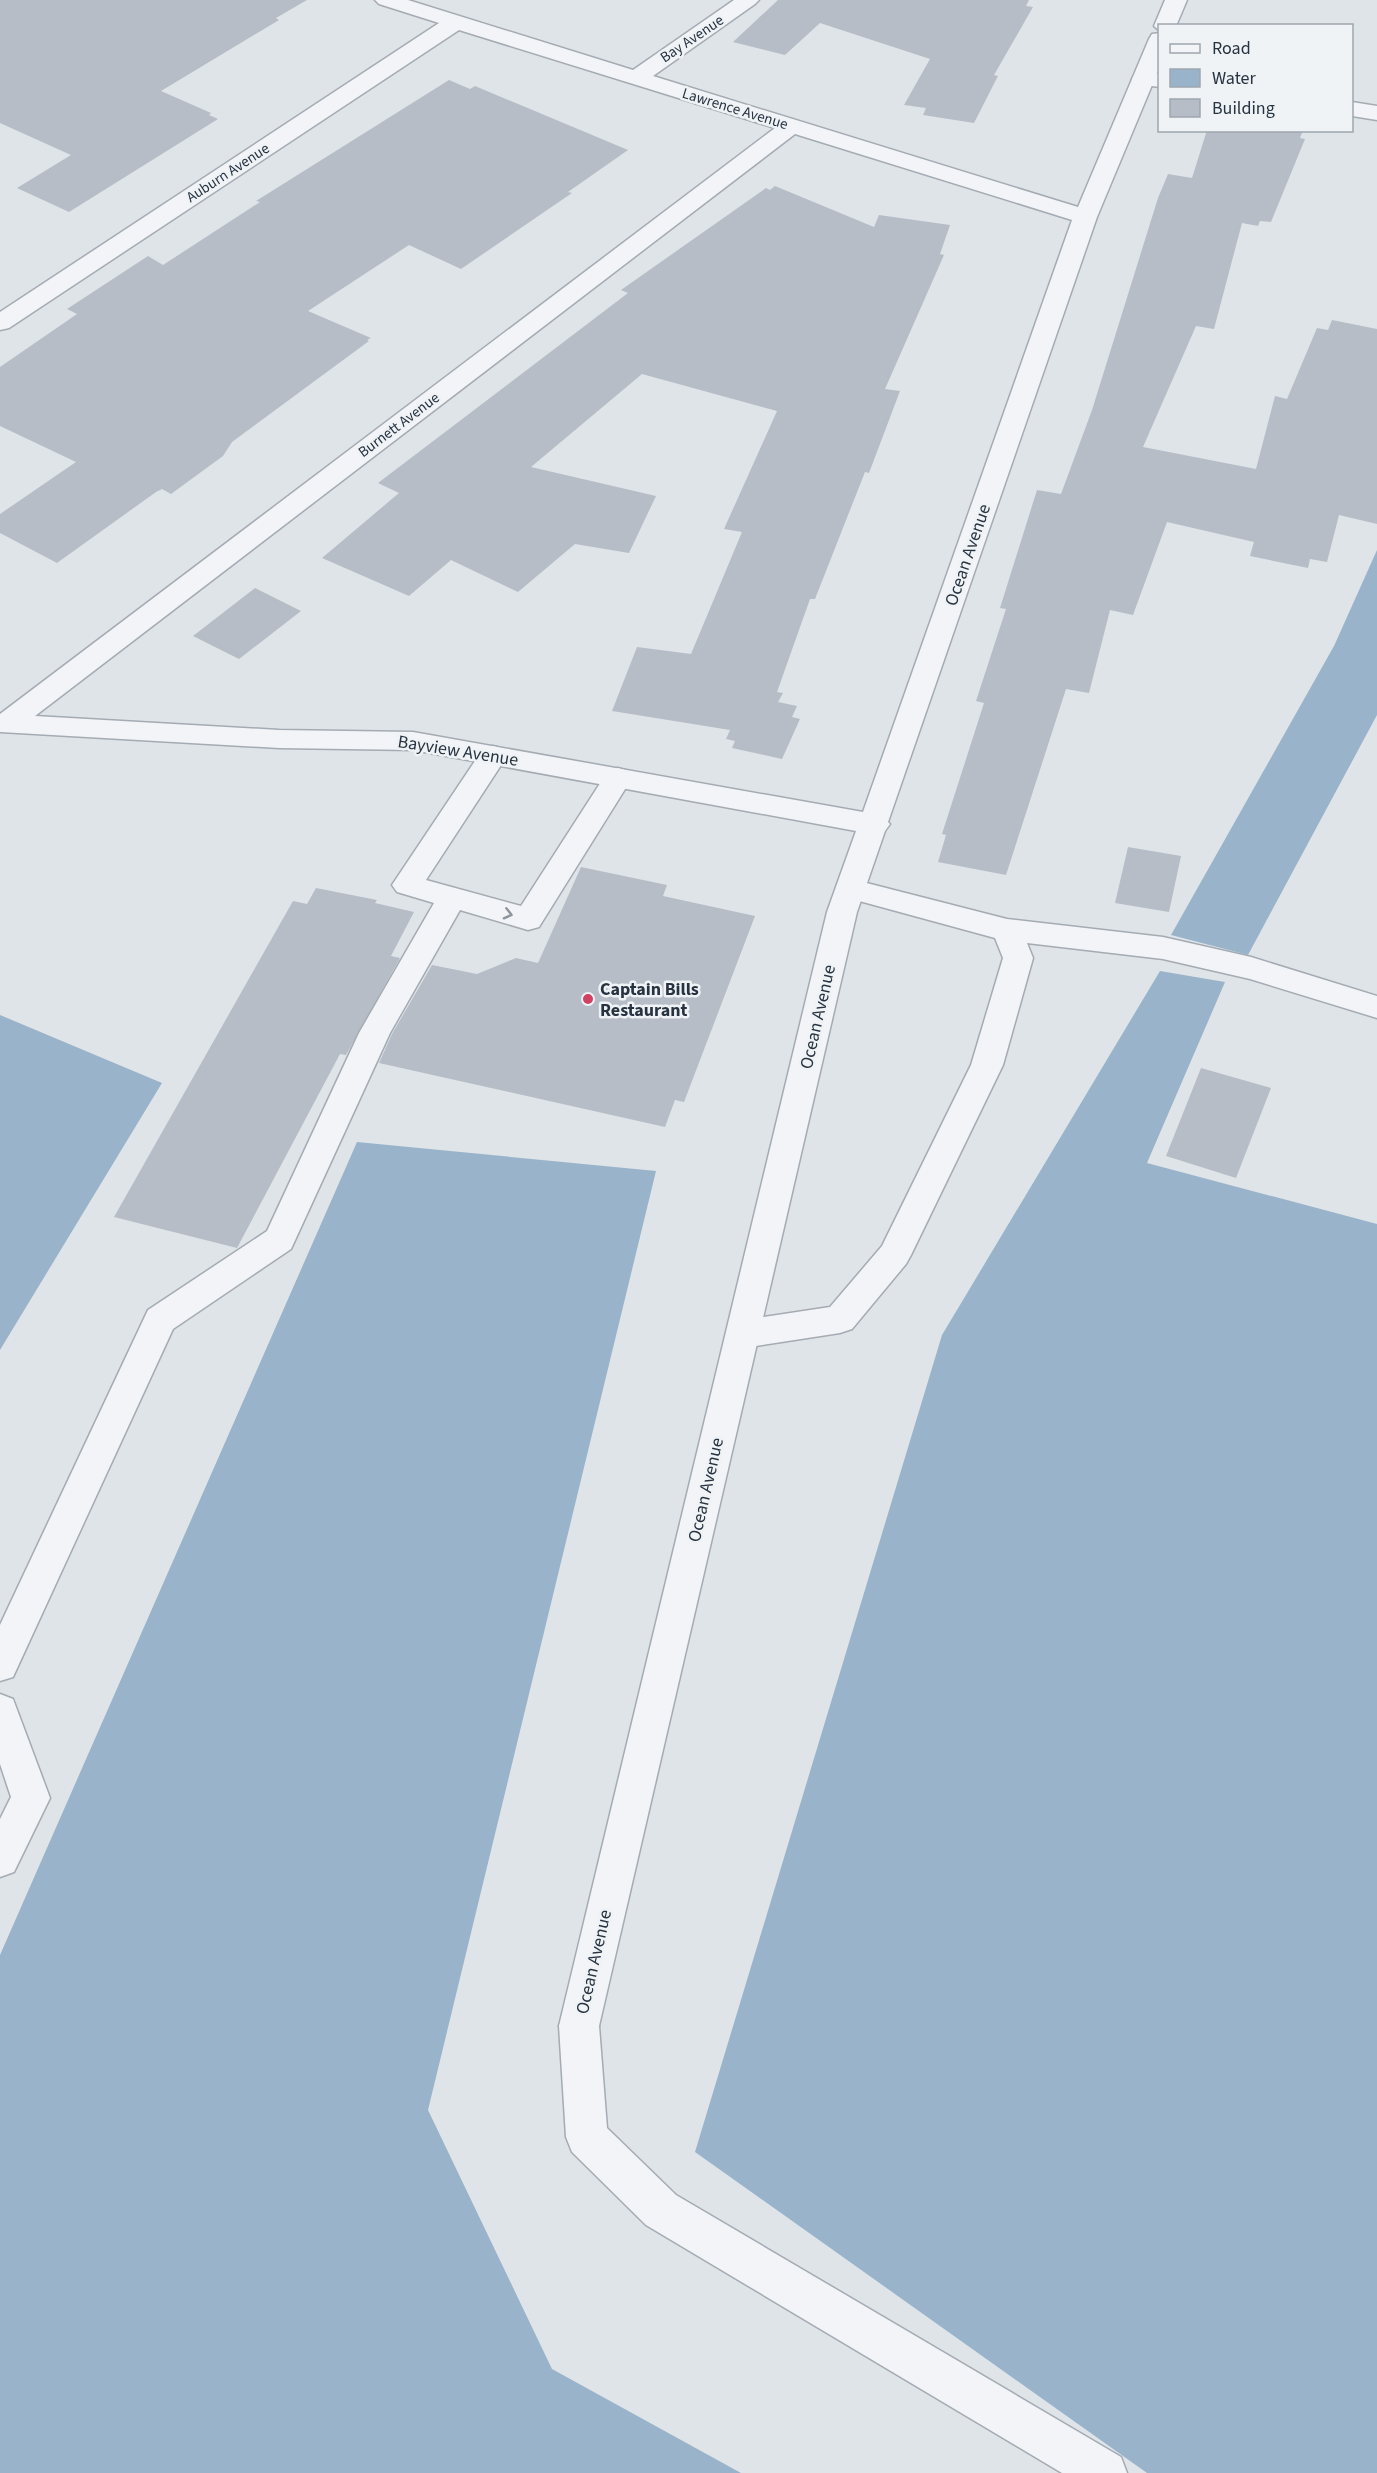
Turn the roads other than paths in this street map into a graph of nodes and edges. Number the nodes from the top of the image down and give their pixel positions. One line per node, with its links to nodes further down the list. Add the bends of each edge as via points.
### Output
1 (386, 0): 4 (street, Lawrence Avenue)
2 (748, 0): 7 (street, Bay Avenue)
3 (1176, 0): 5 (street)
4 (456, 22): 7 (street, Lawrence Avenue); 13 (street, Auburn Avenue)
5 (1166, 24)
6 (1158, 48): 8 (street, Ocean Avenue)
7 (635, 78): 11 (street, Lawrence Avenue)
8 (1151, 80): 12 (street, Ocean Avenue)
9 (1353, 109): 10 (street)
10 (1377, 113)
11 (791, 126): 12 (street, Lawrence Avenue); 14 (street, Burnett Avenue)
12 (1085, 217): 17 (street, Ocean Avenue)
13 (0, 323)
14 (3, 723): 15 (street, Bayview Avenue, via 279,739 412,741)
15 (493, 756): 16 (street, Bayview Avenue); 19 (street, via 407,885)
16 (618, 778): 17 (street, Bayview Avenue); 19 (street, one-way to 16, via 528,919)
17 (875, 824): 18 (street, Ocean Avenue)
18 (850, 889): 20 (street); 22 (street, Ocean Avenue)
19 (451, 899): 23 (street, via 375,1033 279,1240 160,1320)
20 (1007, 930): 21 (street, via 1162,948 1251,968); 22 (street, via 1018,958 987,1065 894,1255 840,1319)
21 (1377, 1007)
22 (743, 1334): 26 (street, Ocean Avenue, via 579,2026 587,2137 661,2210)
23 (0, 1665)
24 (0, 1711): 25 (street, via 31,1798)
25 (0, 1859)
26 (1105, 2473)

